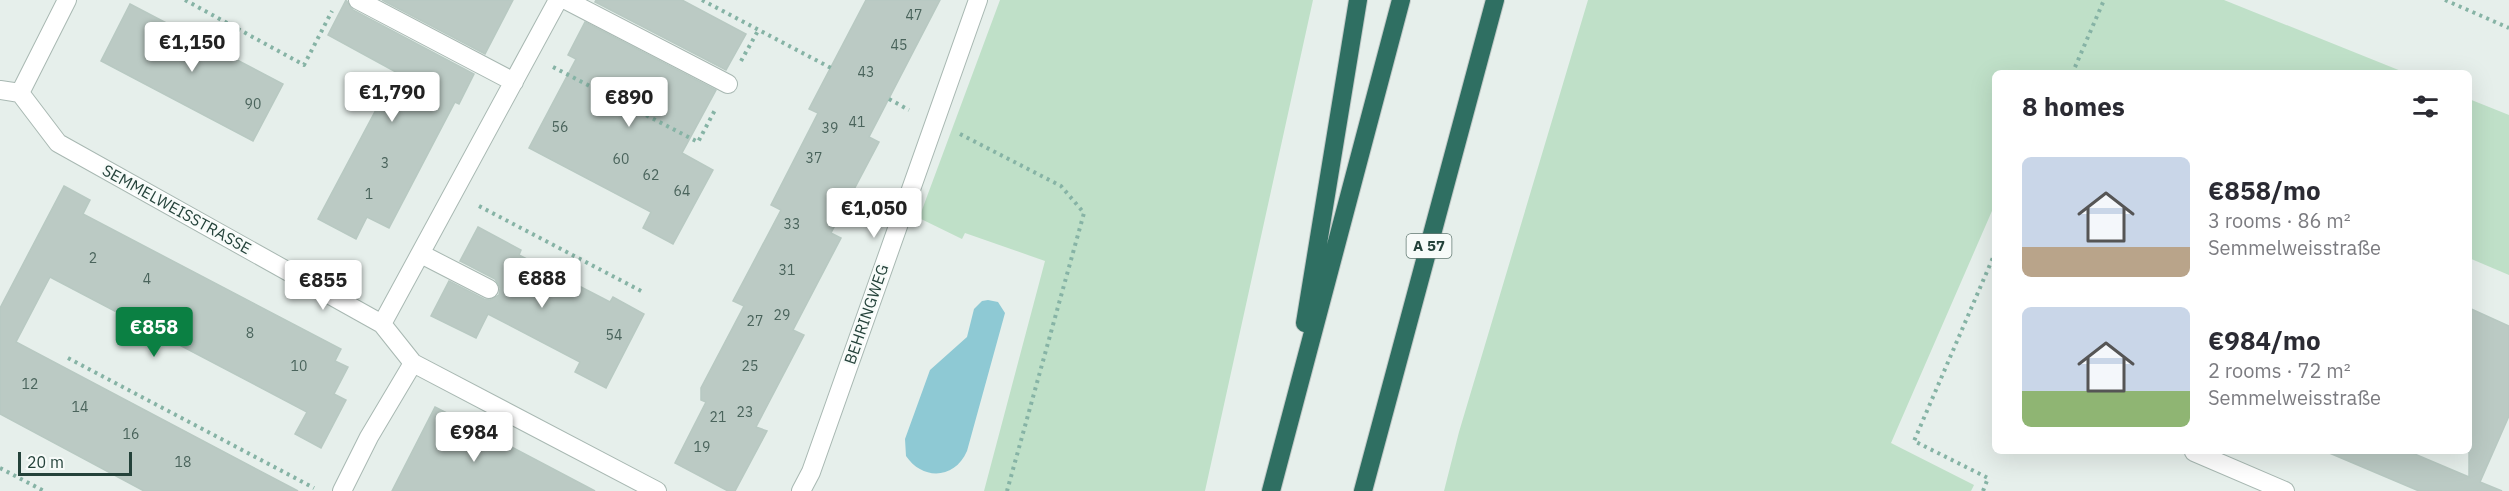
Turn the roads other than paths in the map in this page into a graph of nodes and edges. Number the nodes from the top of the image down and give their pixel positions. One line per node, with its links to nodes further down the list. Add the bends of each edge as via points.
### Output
1 (67, 0): 12 (street)
2 (358, 0): 9 (street)
3 (558, 0): 9 (street)
4 (566, 0): 10 (street)
5 (978, 0): 21 (street, BEHRINGWEG)
6 (1358, 0): 17 (highway)
7 (1401, 0): 17 (highway)
8 (1495, 0): 23 (highway, A 57)
9 (514, 81): 13 (street)
10 (728, 84)
11 (0, 90): 12 (street)
12 (20, 93): 15 (street, SEMMELWEISSTRASSE, via 58,143)
13 (421, 254): 14 (street); 15 (street)
14 (489, 289)
15 (382, 324): 16 (street, SEMMELWEISSTRASSE)
16 (412, 363): 19 (street); 20 (street, SEMMELWEISSTRASSE)
17 (1288, 428): 22 (highway)
18 (2199, 454): 24 (street)
19 (342, 491)
20 (657, 491)
21 (801, 491)
22 (1271, 491)
23 (1363, 491)
24 (2285, 491)

